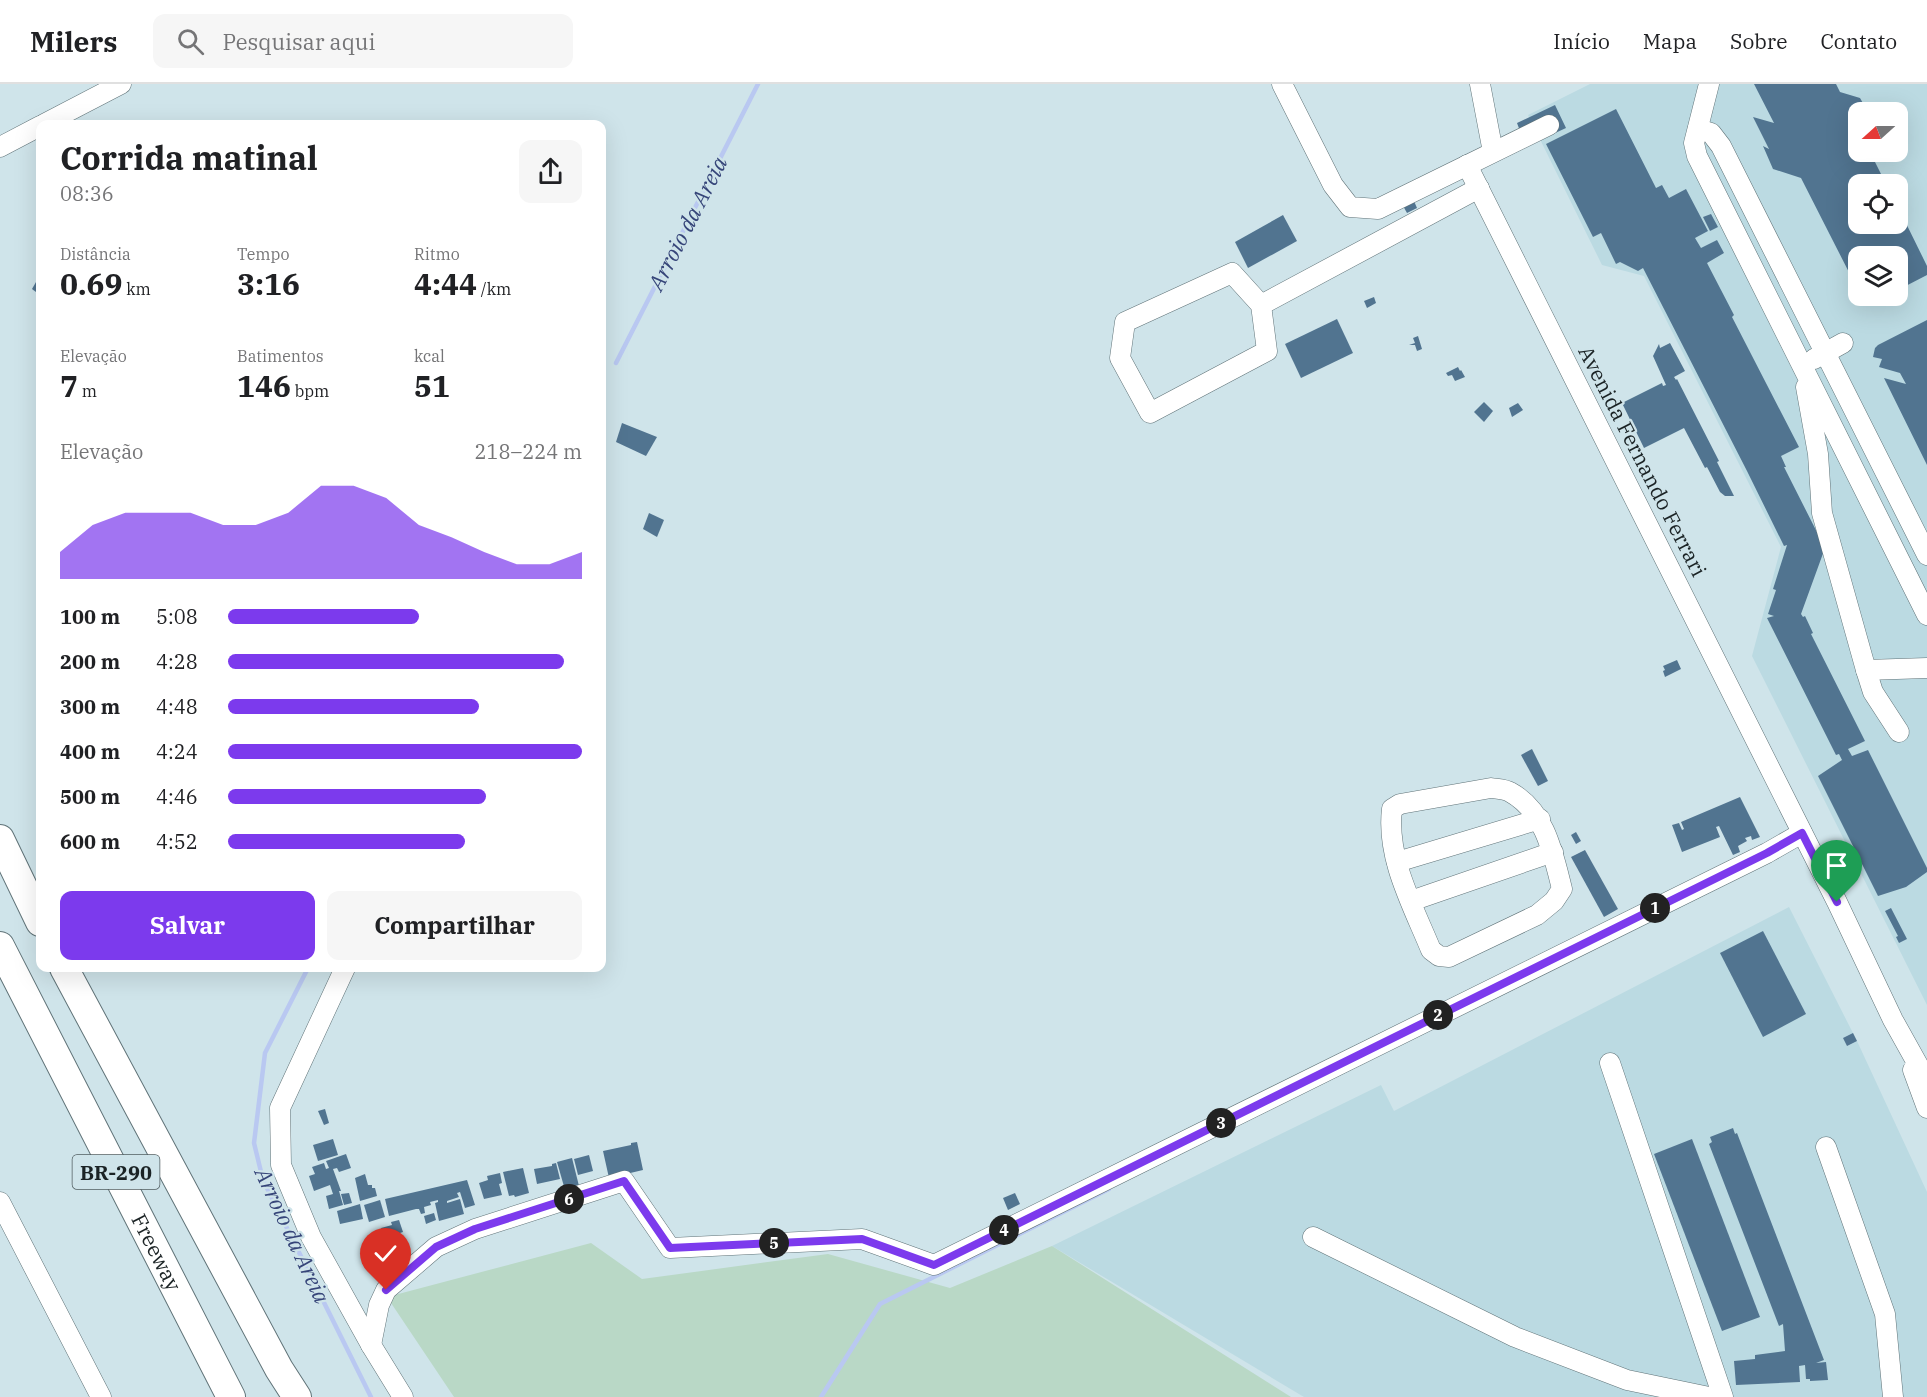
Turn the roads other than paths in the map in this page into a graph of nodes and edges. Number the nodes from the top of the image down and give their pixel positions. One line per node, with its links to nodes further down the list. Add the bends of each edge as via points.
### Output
1 (121, 84): 5 (street)
2 (1282, 84): 11 (street, via 1333,185 1350,207 1378,209)
3 (1480, 84): 10 (street)
4 (1709, 84): 8 (street)
5 (52, 120)
6 (1549, 125): 10 (street)
7 (36, 128): 9 (street)
8 (1698, 129): 15 (street, via 1710,133 1721,146); 16 (street, via 1694,142 1697,156)
9 (0, 147)
10 (1493, 152): 11 (street)
11 (1467, 165): 12 (street, Avenida Fernando Ferrari)
12 (1479, 188): 13 (street); 23 (street, Avenida Fernando Ferrari)
13 (1261, 305): 13 (street, via 1232,273 1125,322 1120,358 1150,413 1267,351)
14 (1843, 343): 15 (street)
15 (1825, 353): 16 (street); 17 (street)
16 (1802, 366): 18 (street); 20 (street, via 1818,454 1822,513)
17 (1927, 555)
18 (1927, 615)
19 (1927, 668): 20 (street)
20 (1866, 670): 21 (street, via 1873,692)
21 (1899, 732)
22 (1540, 819): 25 (street); 26 (street); 26 (street, via 1508,791 1491,788 1401,804 1392,809)
23 (1802, 833): 32 (street, Avenida Fernando Ferrari); 39 (street, via 934,1265 862,1239 670,1248 624,1181 475,1229 436,1247 386,1290)
24 (0, 839): 28 (highway)
25 (1552, 852): 27 (street); 27 (street, via 1562,889 1554,901 1537,915 1449,957 1431,950)
26 (1396, 862): 27 (street)
27 (1411, 901)
28 (36, 914)
29 (0, 946): 41 (highway, Freeway / BR-290)
30 (66, 972): 42 (highway, BR-290)
31 (343, 972): 39 (street, via 280,1108 281,1165 311,1237)
32 (1893, 1020): 34 (street, Avenida Fernando Ferrari); 35 (street, Avenida Fernando Ferrari)
33 (1610, 1063): 45 (street)
34 (1927, 1081)
35 (1927, 1108)
36 (1826, 1147): 46 (street, via 1885,1314)
37 (0, 1202): 40 (street)
38 (1313, 1237): 44 (street, via 1515,1337 1627,1380)
39 (371, 1345): 43 (street)
40 (101, 1397)
41 (231, 1397)
42 (297, 1397)
43 (403, 1397)
44 (1709, 1397)
45 (1723, 1397)
46 (1893, 1397)

